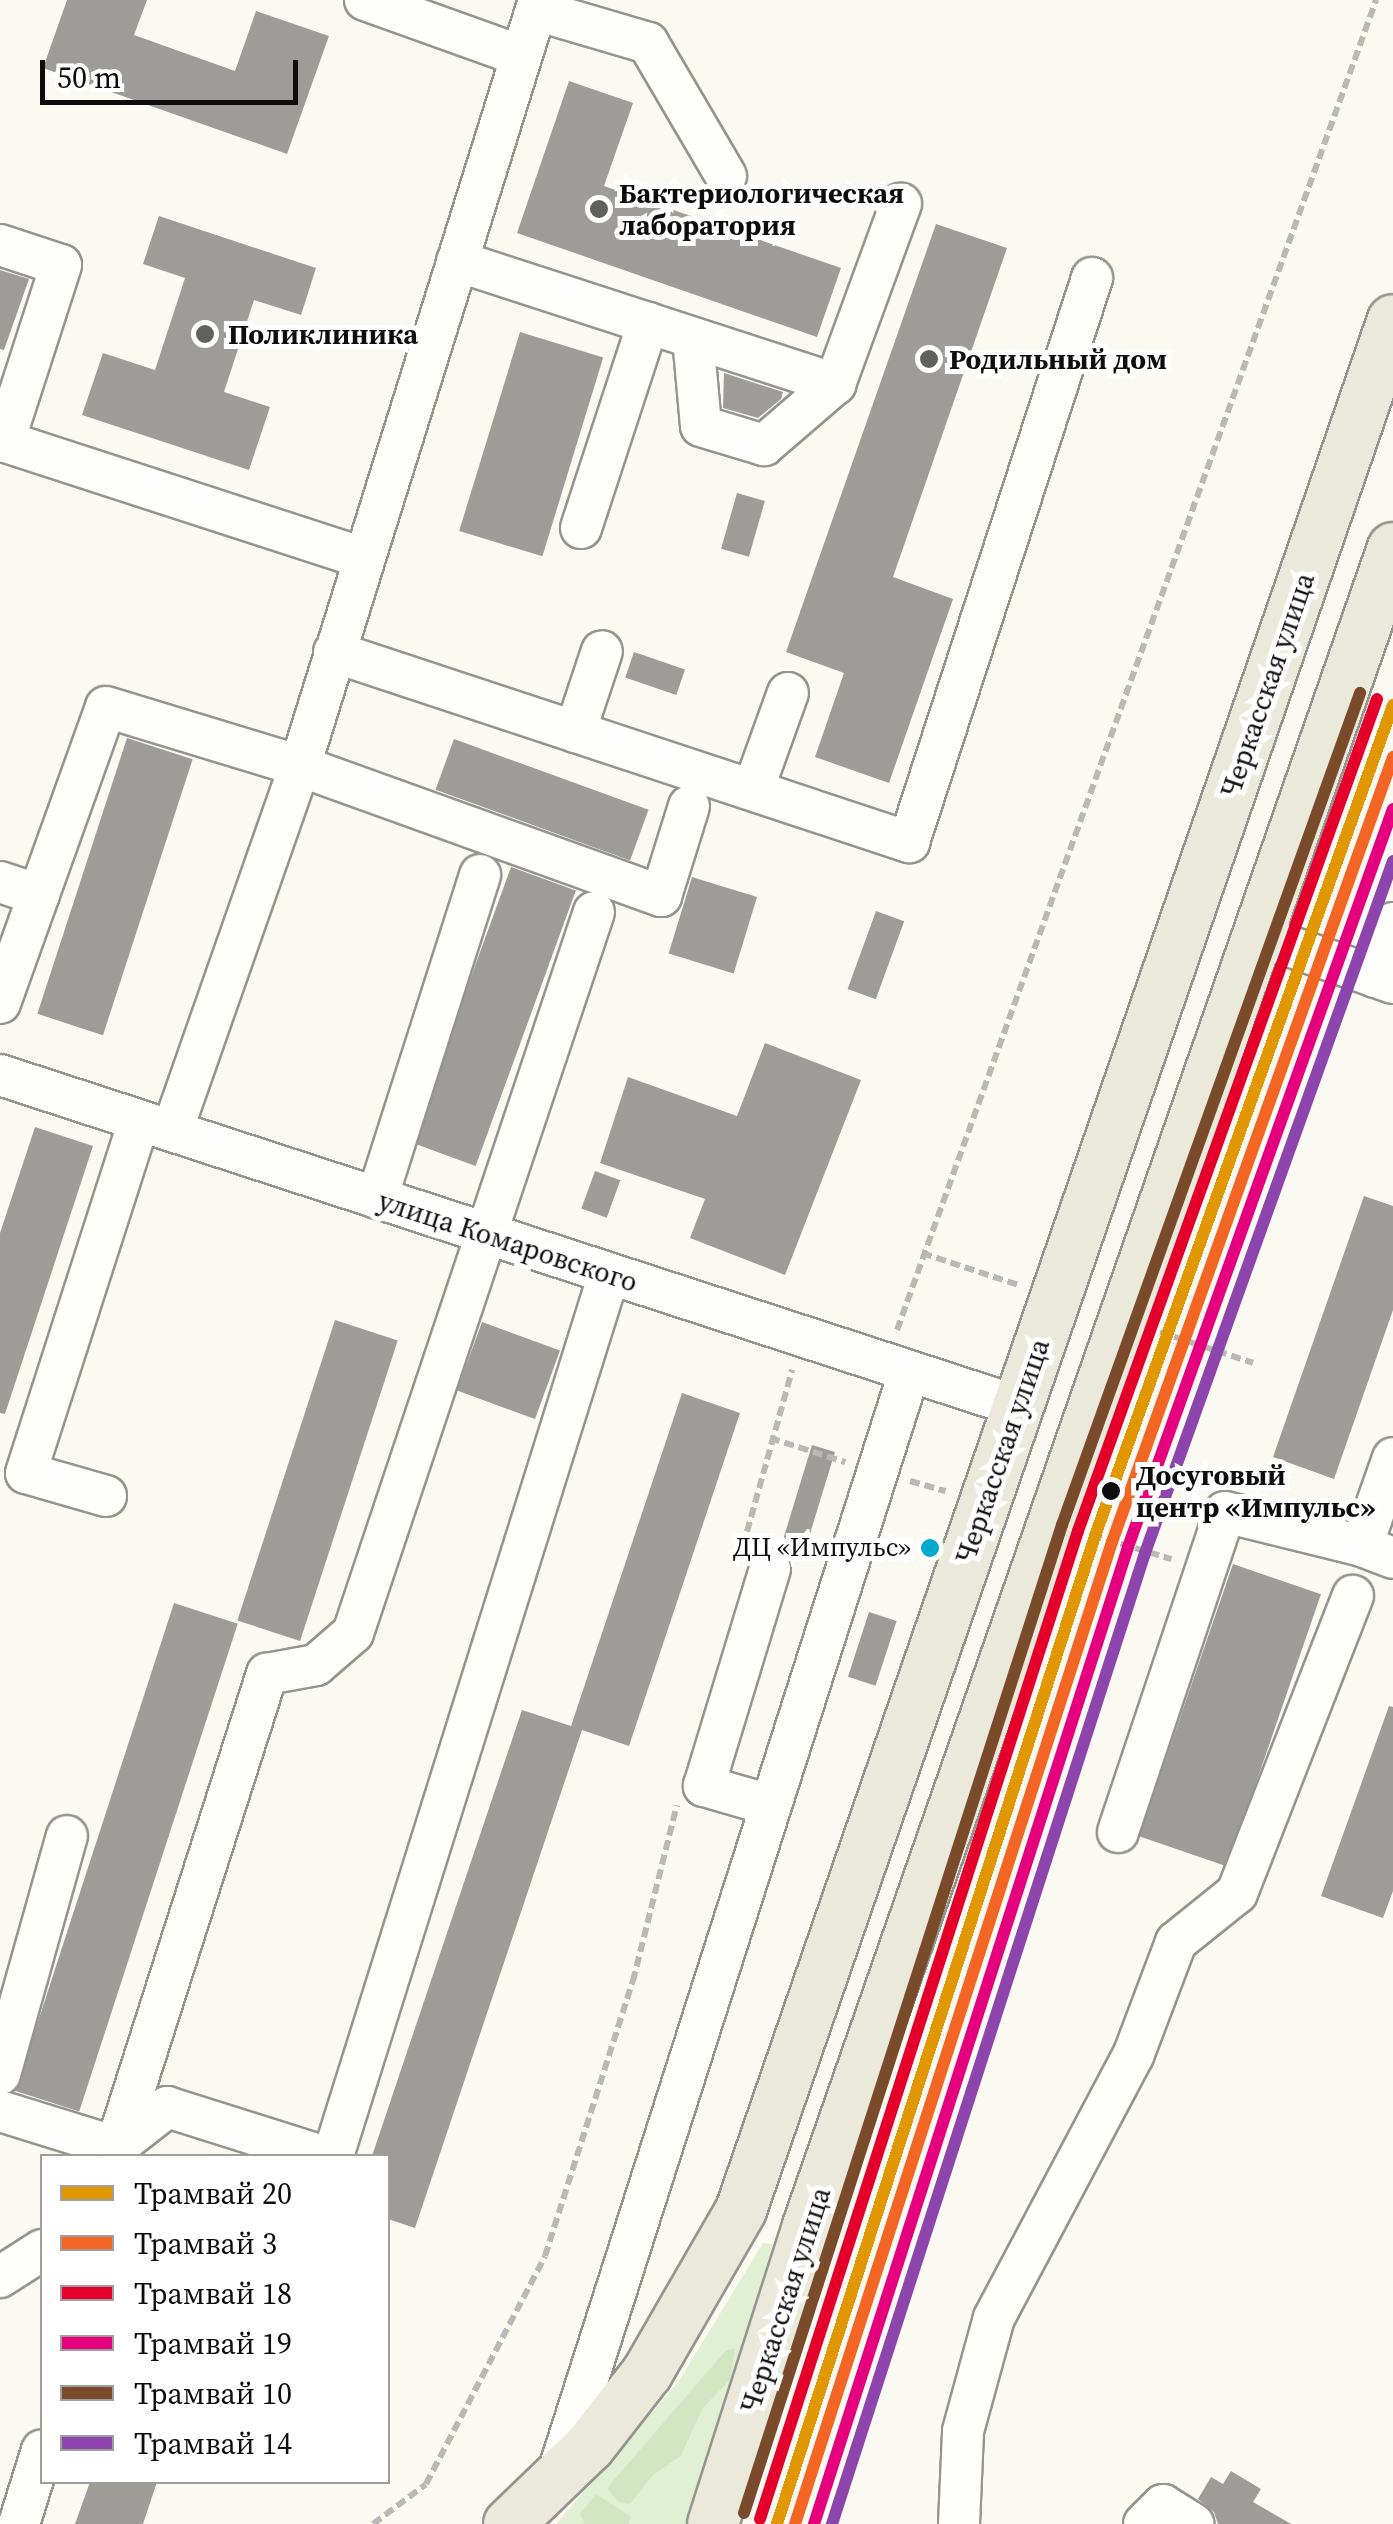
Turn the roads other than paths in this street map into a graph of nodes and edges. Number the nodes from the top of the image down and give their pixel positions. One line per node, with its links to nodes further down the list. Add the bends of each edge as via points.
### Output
1 (365, 0): 3 (street)
2 (538, 5): 3 (street); 4 (street, via 648,44)
3 (522, 56): 7 (street)
4 (726, 176)
5 (901, 204): 12 (street)
6 (0, 245): 13 (street, via 61,265)
7 (457, 262): 10 (street); 16 (street)
8 (1092, 278): 22 (street, via 909,842)
9 (1393, 320): 38 (main road, Черкасская улица)
10 (648, 323): 11 (street); 14 (street)
11 (693, 338): 12 (street); 12 (street, via 702,426 764,445)
12 (835, 384)
13 (2, 441): 16 (street)
14 (581, 528)
15 (1393, 548): 29 (main road, Черкасская улица)
16 (364, 558): 18 (street)
17 (602, 651): 20 (street)
18 (334, 652): 20 (street); 21 (street)
19 (788, 693): 22 (street)
20 (575, 732): 22 (street)
21 (300, 766): 23 (street, via 661,896); 26 (street, via 106,707); 33 (street)
22 (753, 790)
23 (689, 806)
24 (480, 875): 34 (street)
25 (0, 882): 26 (street)
26 (39, 895): 31 (street)
27 (594, 912): 35 (street)
28 (1393, 923): 30 (street)
29 (1258, 934): 30 (street); 39 (main road, Черкасская улица)
30 (1384, 980)
31 (0, 1002)
32 (0, 1075): 33 (street, улица Комаровского)
33 (156, 1126): 34 (street, улица Комаровского); 41 (street, via 26,1473)
34 (376, 1198): 35 (street, улица Комаровского)
35 (483, 1232): 36 (street, улица Комаровского); 50 (street, via 354,1633 316,1666 268,1674)
36 (609, 1274): 37 (street, улица Комаровского); 52 (street)
37 (909, 1373): 38 (street, улица Комаровского); 45 (street)
38 (1017, 1406): 39 (main road); 56 (main road, Черкасская улица, via 740,2210 647,2373)
39 (1086, 1428): 59 (main road, Черкасская улица, via 808,2226)
40 (1393, 1458): 42 (street)
41 (106, 1496)
42 (1377, 1552): 46 (street, via 1225,1512)
43 (755, 1562): 45 (street, via 704,1786)
44 (1353, 1596): 60 (street, via 1236,1893 1176,1942 1134,2056 994,2318 963,2431)
45 (770, 1805): 56 (street)
46 (1118, 1832)
47 (67, 1836): 48 (street)
48 (0, 2074)
49 (0, 2111): 50 (street)
50 (116, 2152): 51 (street, via 167,2107)
51 (316, 2154)
52 (334, 2154)
53 (40, 2251): 54 (street)
54 (0, 2276)
55 (40, 2456): 57 (street)
56 (556, 2480): 58 (main road, Черкасская улица)
57 (19, 2524)
58 (508, 2524)
59 (713, 2524)
60 (959, 2524)
61 (1144, 2524): 62 (street, via 1162,2505)
62 (1194, 2524)

